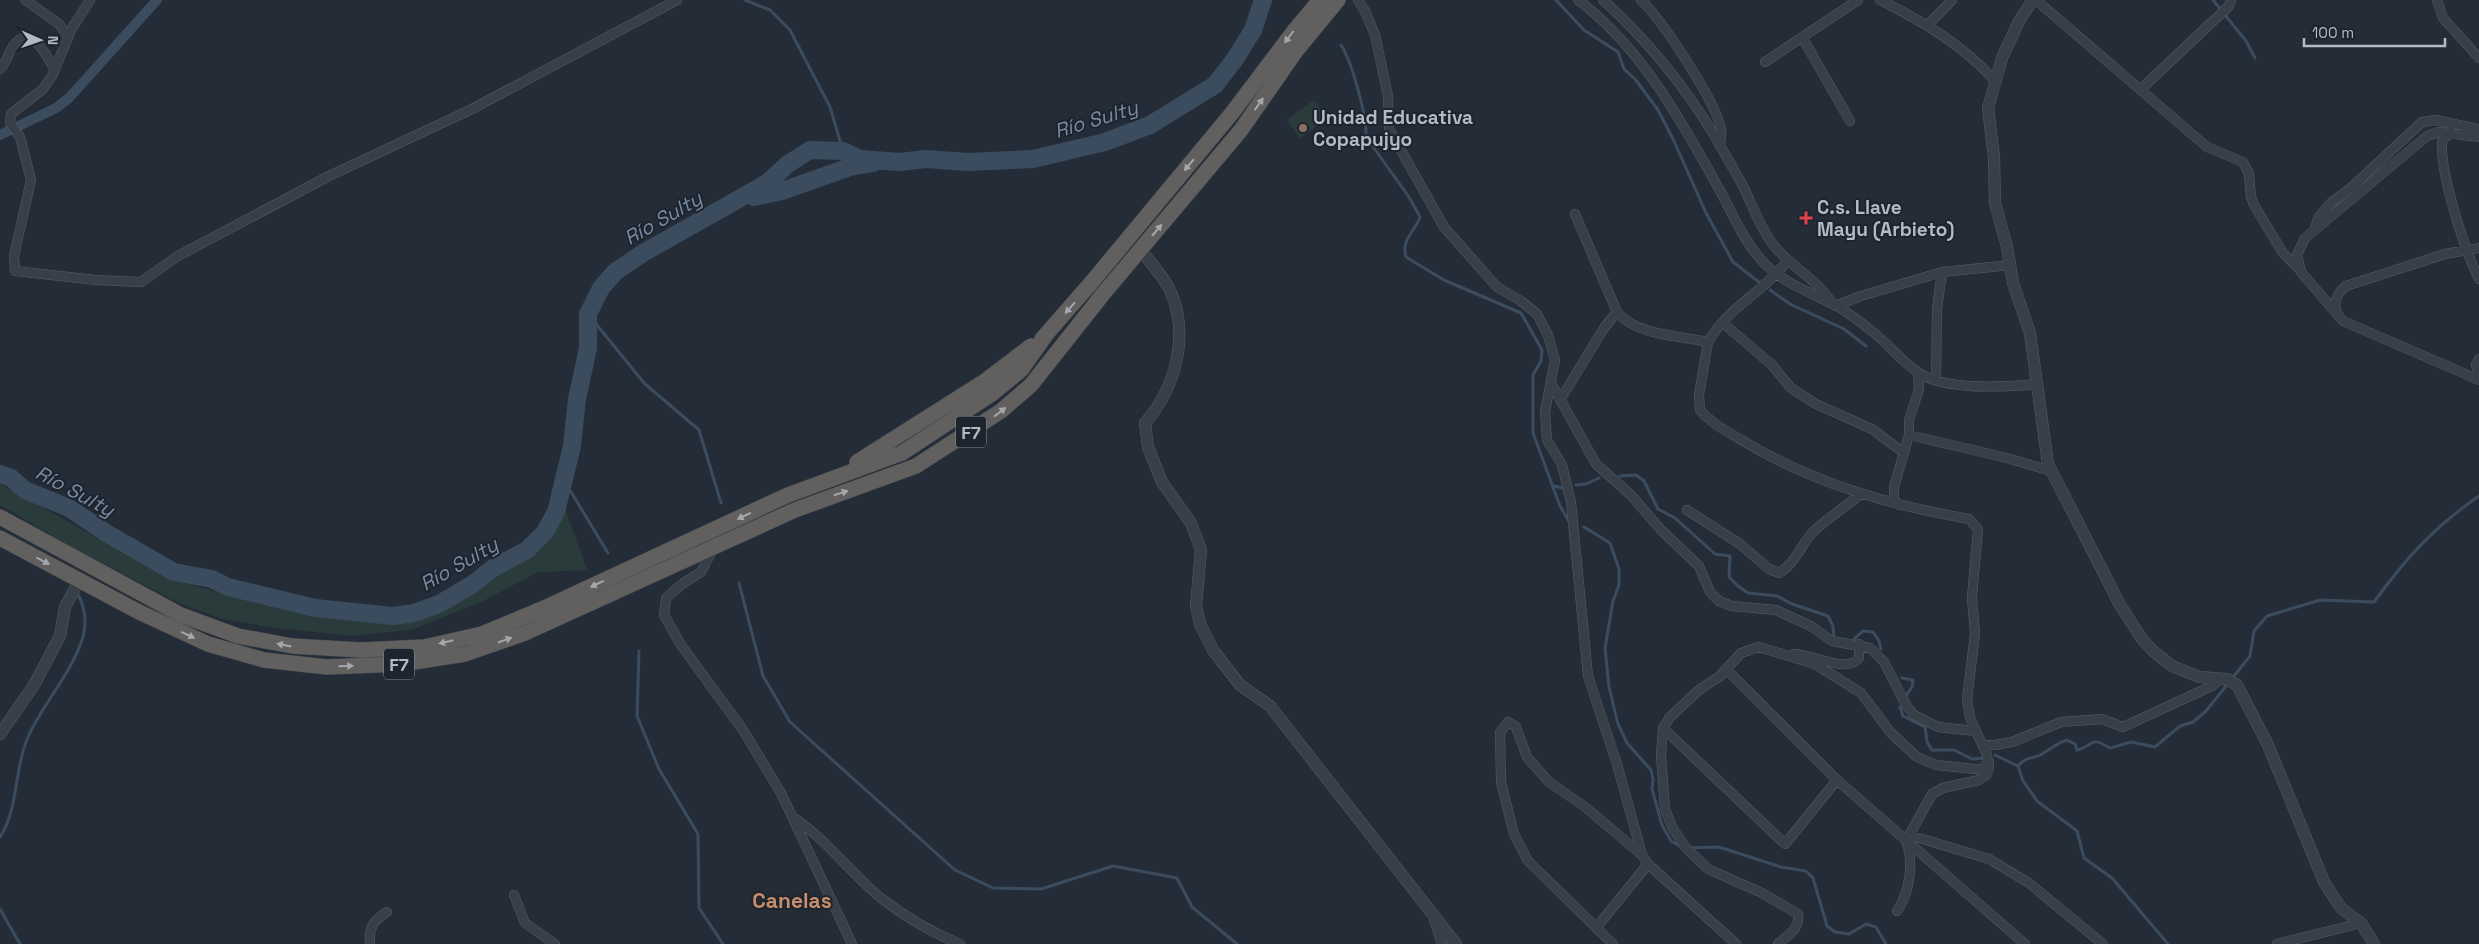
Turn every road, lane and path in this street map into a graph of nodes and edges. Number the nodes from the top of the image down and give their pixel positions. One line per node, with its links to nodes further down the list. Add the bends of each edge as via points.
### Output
1 (25, 0): 18 (street, via 59,24)
2 (90, 0): 18 (street)
3 (677, 0): 23 (street, via 470,110 329,176 178,256 141,282 15,271 14,256 31,180 20,137 10,123 11,114 43,89)
4 (1338, 0): 16 (highway, F7)
5 (1352, 0): 16 (highway)
6 (1358, 0): 53 (street, via 1375,35 1388,96 1389,129 1444,227 1497,288 1537,314 1548,335 1555,360)
7 (1578, 0): 42 (street, via 1592,11 1648,74 1674,110 1742,234 1765,264)
8 (1603, 0): 32 (street, via 1659,57)
9 (1641, 0): 32 (street, via 1668,33 1699,82 1721,130)
10 (1858, 0): 19 (street)
11 (1880, 0): 17 (street)
12 (1952, 0): 17 (street)
13 (2035, 0): 24 (street, via 2011,36); 25 (street)
14 (2231, 0): 25 (street, via 2230,6)
15 (2437, 0): 20 (street, via 2443,18)
16 (1319, 6): 37 (highway, F7, one-way to 16, via 1241,130 1296,51); 62 (highway, F7, one-way to 62, via 1048,332 1012,369 989,387 898,446 829,480 788,495 482,634 424,647 361,650 292,646 238,636 181,615)
17 (1927, 26): 24 (street, via 1970,54)
18 (68, 37): 23 (street)
19 (1802, 37): 21 (street); 26 (street)
20 (2479, 58)
21 (1765, 62)
22 (0, 69): 23 (street, via 13,46 27,38 36,42)
23 (55, 70)
24 (1994, 80): 39 (street, via 1988,108 1994,157 1993,190)
25 (2141, 89): 41 (street, via 2207,147 2243,162 2249,174 2254,205 2282,253)
26 (1850, 121)
27 (2479, 129): 29 (street, via 2428,120)
28 (2451, 132): 30 (street); 31 (street); 35 (street, via 2442,141 2442,150)
29 (2408, 135): 30 (street); 34 (street, via 2352,188 2331,203 2318,218)
30 (2427, 136): 34 (street)
31 (2479, 137)
32 (1720, 145): 38 (street, via 1758,223)
33 (1575, 214): 45 (street)
34 (2315, 229): 41 (street, via 2305,238 2297,255)
35 (2466, 248): 36 (street); 43 (street); 46 (street, via 2346,286 2335,303)
36 (2479, 248)
37 (1140, 249): 64 (highway, F7, one-way to 37, via 795,510 916,466 1001,411 1031,385); 81 (street, via 1170,290 1180,322 1180,348 1175,371 1154,412 1144,423 1148,447 1162,482 1191,523 1201,550 1196,606 1200,624 1213,650 1240,685 1270,706)
38 (1788, 260): 42 (street); 44 (street)
39 (2011, 265): 40 (street); 54 (street, via 2013,283 2030,333)
40 (1942, 272): 44 (street); 52 (street, via 1937,309)
41 (2301, 272): 46 (street)
42 (1778, 274): 44 (street, via 1801,290); 47 (street)
43 (2479, 279)
44 (1835, 306): 50 (street, via 1878,334)
45 (1617, 312): 48 (street, via 1637,328); 55 (street)
46 (2338, 315): 51 (street, via 2349,324)
47 (1723, 322): 48 (street); 57 (street, via 1772,365 1791,388 1816,404 1872,429)
48 (1708, 342): 59 (street, via 1698,404 1705,416 1791,468)
49 (2479, 359): 51 (street, via 2476,365)
50 (1918, 373): 52 (street); 56 (street, via 1919,389 1909,420)
51 (2479, 378)
52 (1936, 380): 54 (street, via 1968,386)
53 (1551, 383): 55 (street); 78 (street, via 1545,412 1547,440 1562,465 1571,502 1588,676)
54 (2038, 384): 58 (street, via 2045,453)
55 (1560, 400): 66 (street, via 1596,464 1631,495 1654,523 1699,566 1710,592 1719,601 1732,606 1776,610 1811,626 1832,641)
56 (1909, 435): 57 (street); 58 (street)
57 (1904, 453): 60 (street, via 1893,494)
58 (2051, 471): 69 (street, via 2120,605 2142,639 2172,666 2199,677)
59 (1861, 494): 60 (street); 61 (street, via 1814,531 1788,568 1779,573)
60 (1900, 505): 71 (street, via 1969,519 1978,529 1972,597 1975,634 1968,699)
61 (1687, 510)
62 (0, 517)
63 (0, 538): 65 (highway, F7, one-way to 65)
64 (713, 548): 65 (highway, F7, one-way to 64, via 208,644 264,660 327,667 401,664 465,654 525,634); 76 (street, via 702,572 666,598 664,614 681,645 743,730)
65 (79, 581): 72 (street, via 65,608 60,636 34,685)
66 (1859, 644): 67 (street, via 1859,658 1849,665 1841,666 1803,654); 71 (street, via 1870,648 1881,658 1914,715 1938,727)
67 (1784, 654): 68 (street, via 1759,647 1749,649); 74 (street, via 1815,664 1861,693 1891,733 1925,762 1982,769)
68 (1726, 669): 70 (street, via 1670,717); 75 (street)
69 (2223, 678): 73 (street, via 2123,728 2102,719 2061,722 2012,742); 84 (street, via 2237,685 2268,746 2324,882 2340,908)
70 (1664, 728): 75 (street, via 1785,844); 94 (street, via 1662,790 1668,820 1686,848 1708,869 1795,910 1800,920)
71 (1975, 732): 73 (street)
72 (0, 734)
73 (1982, 744): 74 (street)
74 (1989, 762): 77 (street, via 1988,774 1984,778 1932,794)
75 (1837, 780): 77 (street)
76 (794, 817): 88 (street); 89 (street, via 817,833 881,898 928,931)
77 (1907, 838): 82 (street, via 1911,855 1908,884); 95 (street); 96 (street, via 1988,859 2029,883)
78 (1642, 856): 79 (street); 85 (street, via 1584,806 1549,782 1527,757 1516,727 1508,722 1500,732 1501,782 1514,834 1528,860)
79 (1648, 864): 85 (street); 93 (street)
80 (514, 895): 87 (street, via 525,923)
81 (1428, 906): 90 (street); 91 (street)
82 (1897, 911)
83 (387, 912): 86 (street, via 370,927)
84 (2361, 923): 97 (street); 98 (street)
85 (1596, 928): 92 (street)
86 (370, 944)
87 (555, 944)
88 (852, 944)
89 (960, 944)
90 (1442, 944)
91 (1456, 944)
92 (1613, 944)
93 (1736, 944)
94 (1778, 944)
95 (2024, 944)
96 (2103, 944)
97 (2277, 944)
98 (2374, 944)

